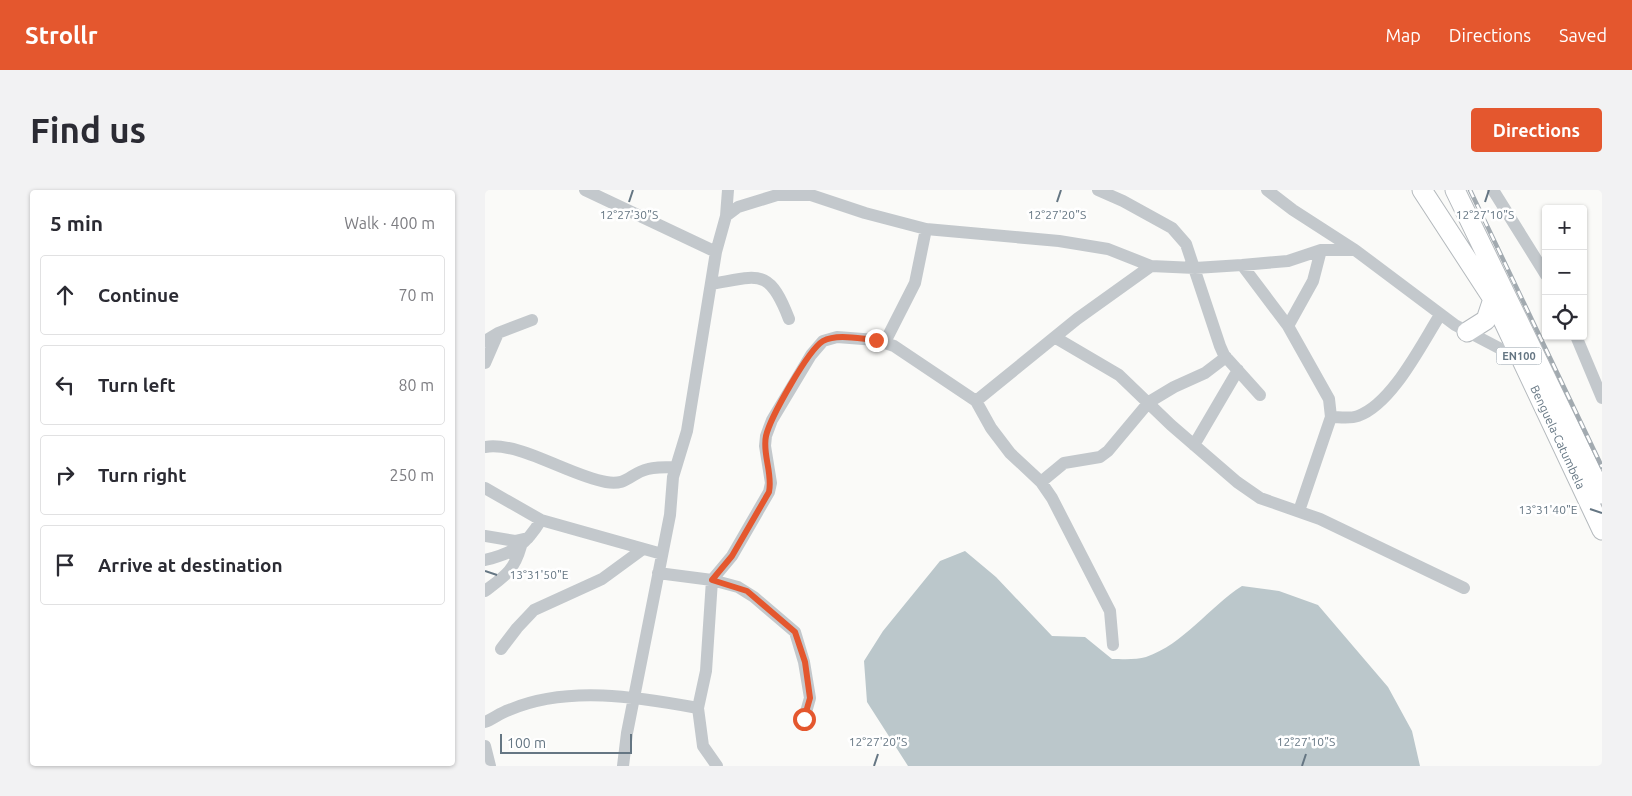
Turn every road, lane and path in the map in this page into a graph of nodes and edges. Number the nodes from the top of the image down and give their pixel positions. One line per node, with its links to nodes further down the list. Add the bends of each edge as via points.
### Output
1 (585, 190): 8 (street)
2 (728, 190): 10 (street)
3 (1098, 190): 17 (street, via 1173,228 1186,244)
4 (1267, 190): 13 (street)
5 (1422, 190): 20 (highway, Benguela-Catumbela / EN100)
6 (1455, 190): 45 (highway, Benguela-Catumbela / EN100)
7 (1493, 190): 18 (street)
8 (598, 193): 14 (street)
9 (810, 193): 10 (street, via 777,195 738,207); 11 (street, via 865,213)
10 (726, 216): 14 (street)
11 (926, 228): 16 (street, via 1108,249); 30 (street, via 915,283)
12 (1321, 250): 13 (street); 15 (street, via 1287,260); 24 (street, via 1313,281)
13 (1355, 250): 21 (street)
14 (717, 252): 19 (street)
15 (1242, 265): 17 (street); 24 (street)
16 (1151, 266): 17 (street); 27 (street, via 1084,313)
17 (1195, 268): 31 (street, via 1208,315)
18 (1542, 269)
19 (711, 284): 22 (street, via 755,277 770,282 782,299); 42 (street, via 687,431)
20 (1493, 299): 25 (highway, via 1486,320); 32 (highway, Benguela-Catumbela / EN100)
21 (1440, 316): 25 (street); 39 (street, via 1396,383 1380,401 1359,416)
22 (789, 319)
23 (532, 320): 26 (street)
24 (1289, 326): 39 (street, via 1329,398)
25 (1467, 332): 32 (street)
26 (498, 333): 29 (street); 33 (street)
27 (1056, 338): 37 (street); 38 (street, via 1119,375)
28 (1578, 340): 36 (street)
29 (485, 341)
30 (885, 342): 37 (street, via 903,350); 56 (street, via 837,338 823,341 811,354 766,436 769,492 732,556)
31 (1226, 357): 34 (street); 38 (street, via 1205,373)
32 (1520, 359): 48 (highway, Benguela-Catumbela / EN100)
33 (485, 363)
34 (1239, 370): 35 (street); 40 (street)
35 (1260, 395)
36 (1602, 398)
37 (976, 401): 43 (street, via 1010,453)
38 (1149, 402): 40 (street); 43 (street, via 1100,457 1064,463)
39 (1331, 417): 46 (street)
40 (1194, 445): 46 (street, via 1261,498)
41 (485, 446): 42 (street, via 506,448 612,483 627,481 649,468)
42 (675, 467): 53 (street)
43 (1041, 482): 59 (street, via 1110,611)
44 (485, 488): 47 (street)
45 (1602, 494)
46 (1299, 511): 57 (street)
47 (541, 520): 50 (street); 52 (street)
48 (1602, 530)
49 (485, 536): 50 (street, via 515,541)
50 (531, 537): 51 (street)
51 (521, 546): 54 (street); 58 (street, via 514,566)
52 (643, 549): 53 (street); 60 (street, via 602,579 534,610)
53 (662, 554): 55 (street)
54 (485, 560)
55 (659, 573): 56 (street); 61 (street)
56 (712, 580): 62 (street, via 706,671); 63 (street, via 747,591 795,632 805,662 810,698)
57 (1464, 588)
58 (485, 590)
59 (1113, 645)
60 (501, 649)
61 (634, 697): 62 (street); 64 (street, via 538,701); 67 (street)
62 (698, 708): 68 (street, via 703,746)
63 (804, 719)
64 (485, 722)
65 (485, 746): 66 (street)
66 (490, 766)
67 (623, 766)
68 (717, 766)

